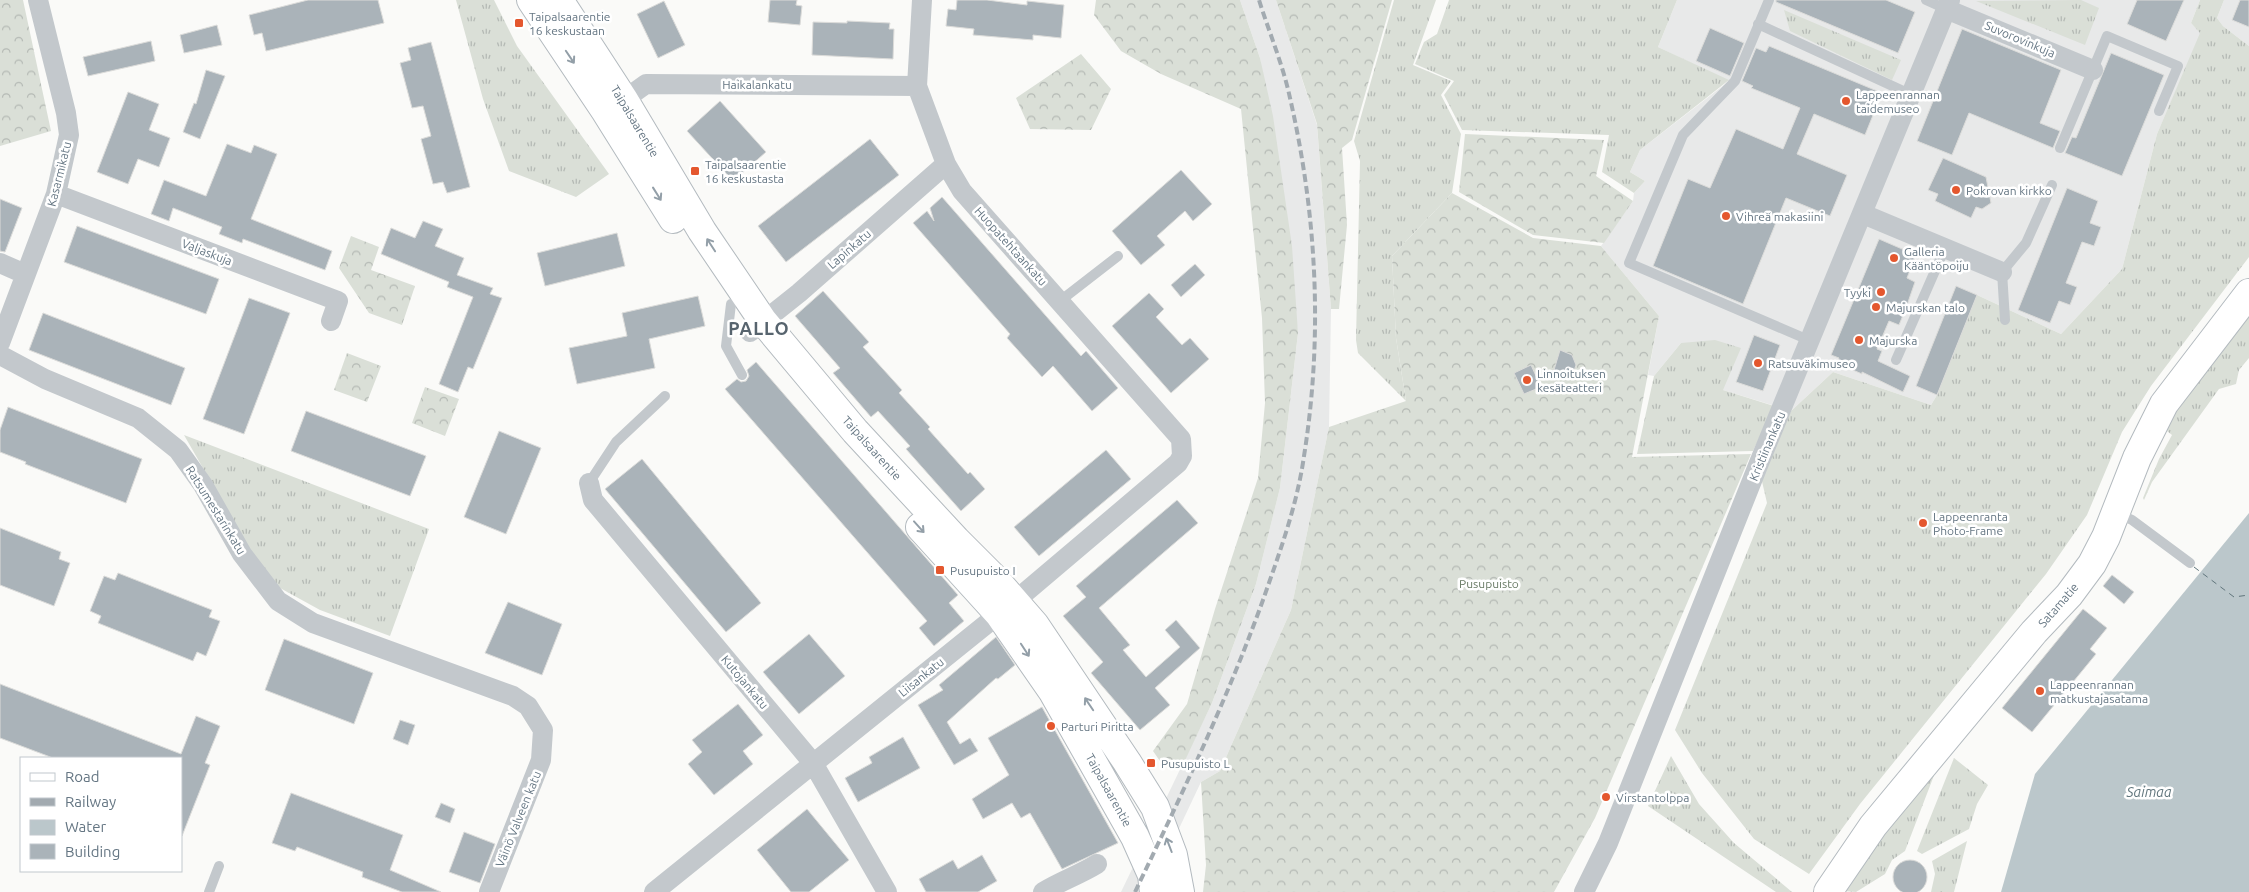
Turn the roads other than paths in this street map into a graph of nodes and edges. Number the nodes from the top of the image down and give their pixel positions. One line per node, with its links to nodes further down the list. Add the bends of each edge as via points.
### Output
1 (38, 0): 17 (street, Kasarmikatu, via 69,135)
2 (531, 0): 12 (main road, Taipalsaarentie, one-way to 12)
3 (559, 0): 12 (main road, Taipalsaarentie)
4 (922, 0): 10 (street, Huopatehtaankatu)
5 (1768, 0): 8 (lane)
6 (1926, 0): 7 (lane)
7 (1948, 4): 9 (street, Suvorovinkuja); 11 (street, Kristiinankatu)
8 (1758, 24): 11 (lane); 30 (lane, via 1735,81 1683,135 1629,263)
9 (2093, 70): 13 (lane, via 2108,36 2178,66); 14 (lane)
10 (916, 86): 12 (street, Haikalankatu, via 646,84); 15 (street, Huopatehtaankatu)
11 (1912, 95): 18 (street, Kristiinankatu)
12 (615, 106): 26 (main road, Taipalsaarentie, one-way to 26, via 688,244); 29 (main road, Taipalsaarentie, one-way to 12, via 702,232)
13 (2159, 111)
14 (2060, 148)
15 (946, 164): 25 (street, Huopatehtaankatu, via 962,191); 29 (street, Lapinkatu)
16 (2052, 185): 22 (lane, via 2026,243)
17 (56, 194): 23 (street, Kasarmikatu); 28 (street, Valjaskuja, via 338,301)
18 (1863, 214): 19 (street); 30 (street, Kristiinankatu)
19 (1944, 248): 22 (street); 33 (lane)
20 (1118, 256): 25 (lane)
21 (0, 263): 23 (street)
22 (2002, 272): 27 (lane)
23 (25, 274): 31 (street, Kasarmikatu)
24 (2249, 293): 38 (main road, Satamatie, via 2164,404 2137,458)
25 (1060, 301): 36 (street, Huopatehtaankatu, via 1181,439)
26 (730, 304): 29 (main road, Taipalsaarentie); 34 (lane, via 726,346)
27 (2005, 320)
28 (331, 321)
29 (756, 327): 40 (main road, Taipalsaarentie, via 856,431)
30 (1811, 341): 52 (street, Kristiinankatu, via 1608,843)
31 (0, 343)
32 (0, 355): 41 (street, Ratsumestarinkatu, via 45,379 138,418 178,450 203,485 242,554 278,601 313,623 513,696)
33 (1896, 360)
34 (742, 375)
35 (665, 396): 37 (lane, via 616,442)
36 (1182, 456): 40 (street, Liisankatu, via 1178,463)
37 (589, 483): 42 (street, Kutojankatu, via 593,500)
38 (2116, 512): 39 (lane); 53 (main road, Satamatie, via 2092,564 2069,595 2034,632 1873,826)
39 (2190, 563)
40 (1007, 607): 42 (street, Liisankatu); 50 (main road, Taipalsaarentie, one-way to 50, via 1022,646 1094,761 1135,837 1152,875); 51 (main road, Taipalsaarentie, one-way to 40, via 1173,855 1155,807 1035,625)
41 (536, 716): 46 (street, Väinö Valveen katu, via 543,730 542,760)
42 (813, 763): 47 (street, Liisankatu); 48 (street, Kutojankatu)
43 (1097, 864): 49 (street)
44 (219, 866): 45 (lane)
45 (209, 892)
46 (489, 892)
47 (654, 892)
48 (887, 892)
49 (1043, 892)
50 (1154, 892)
51 (1180, 892)
52 (1584, 892)
53 (1828, 892)

